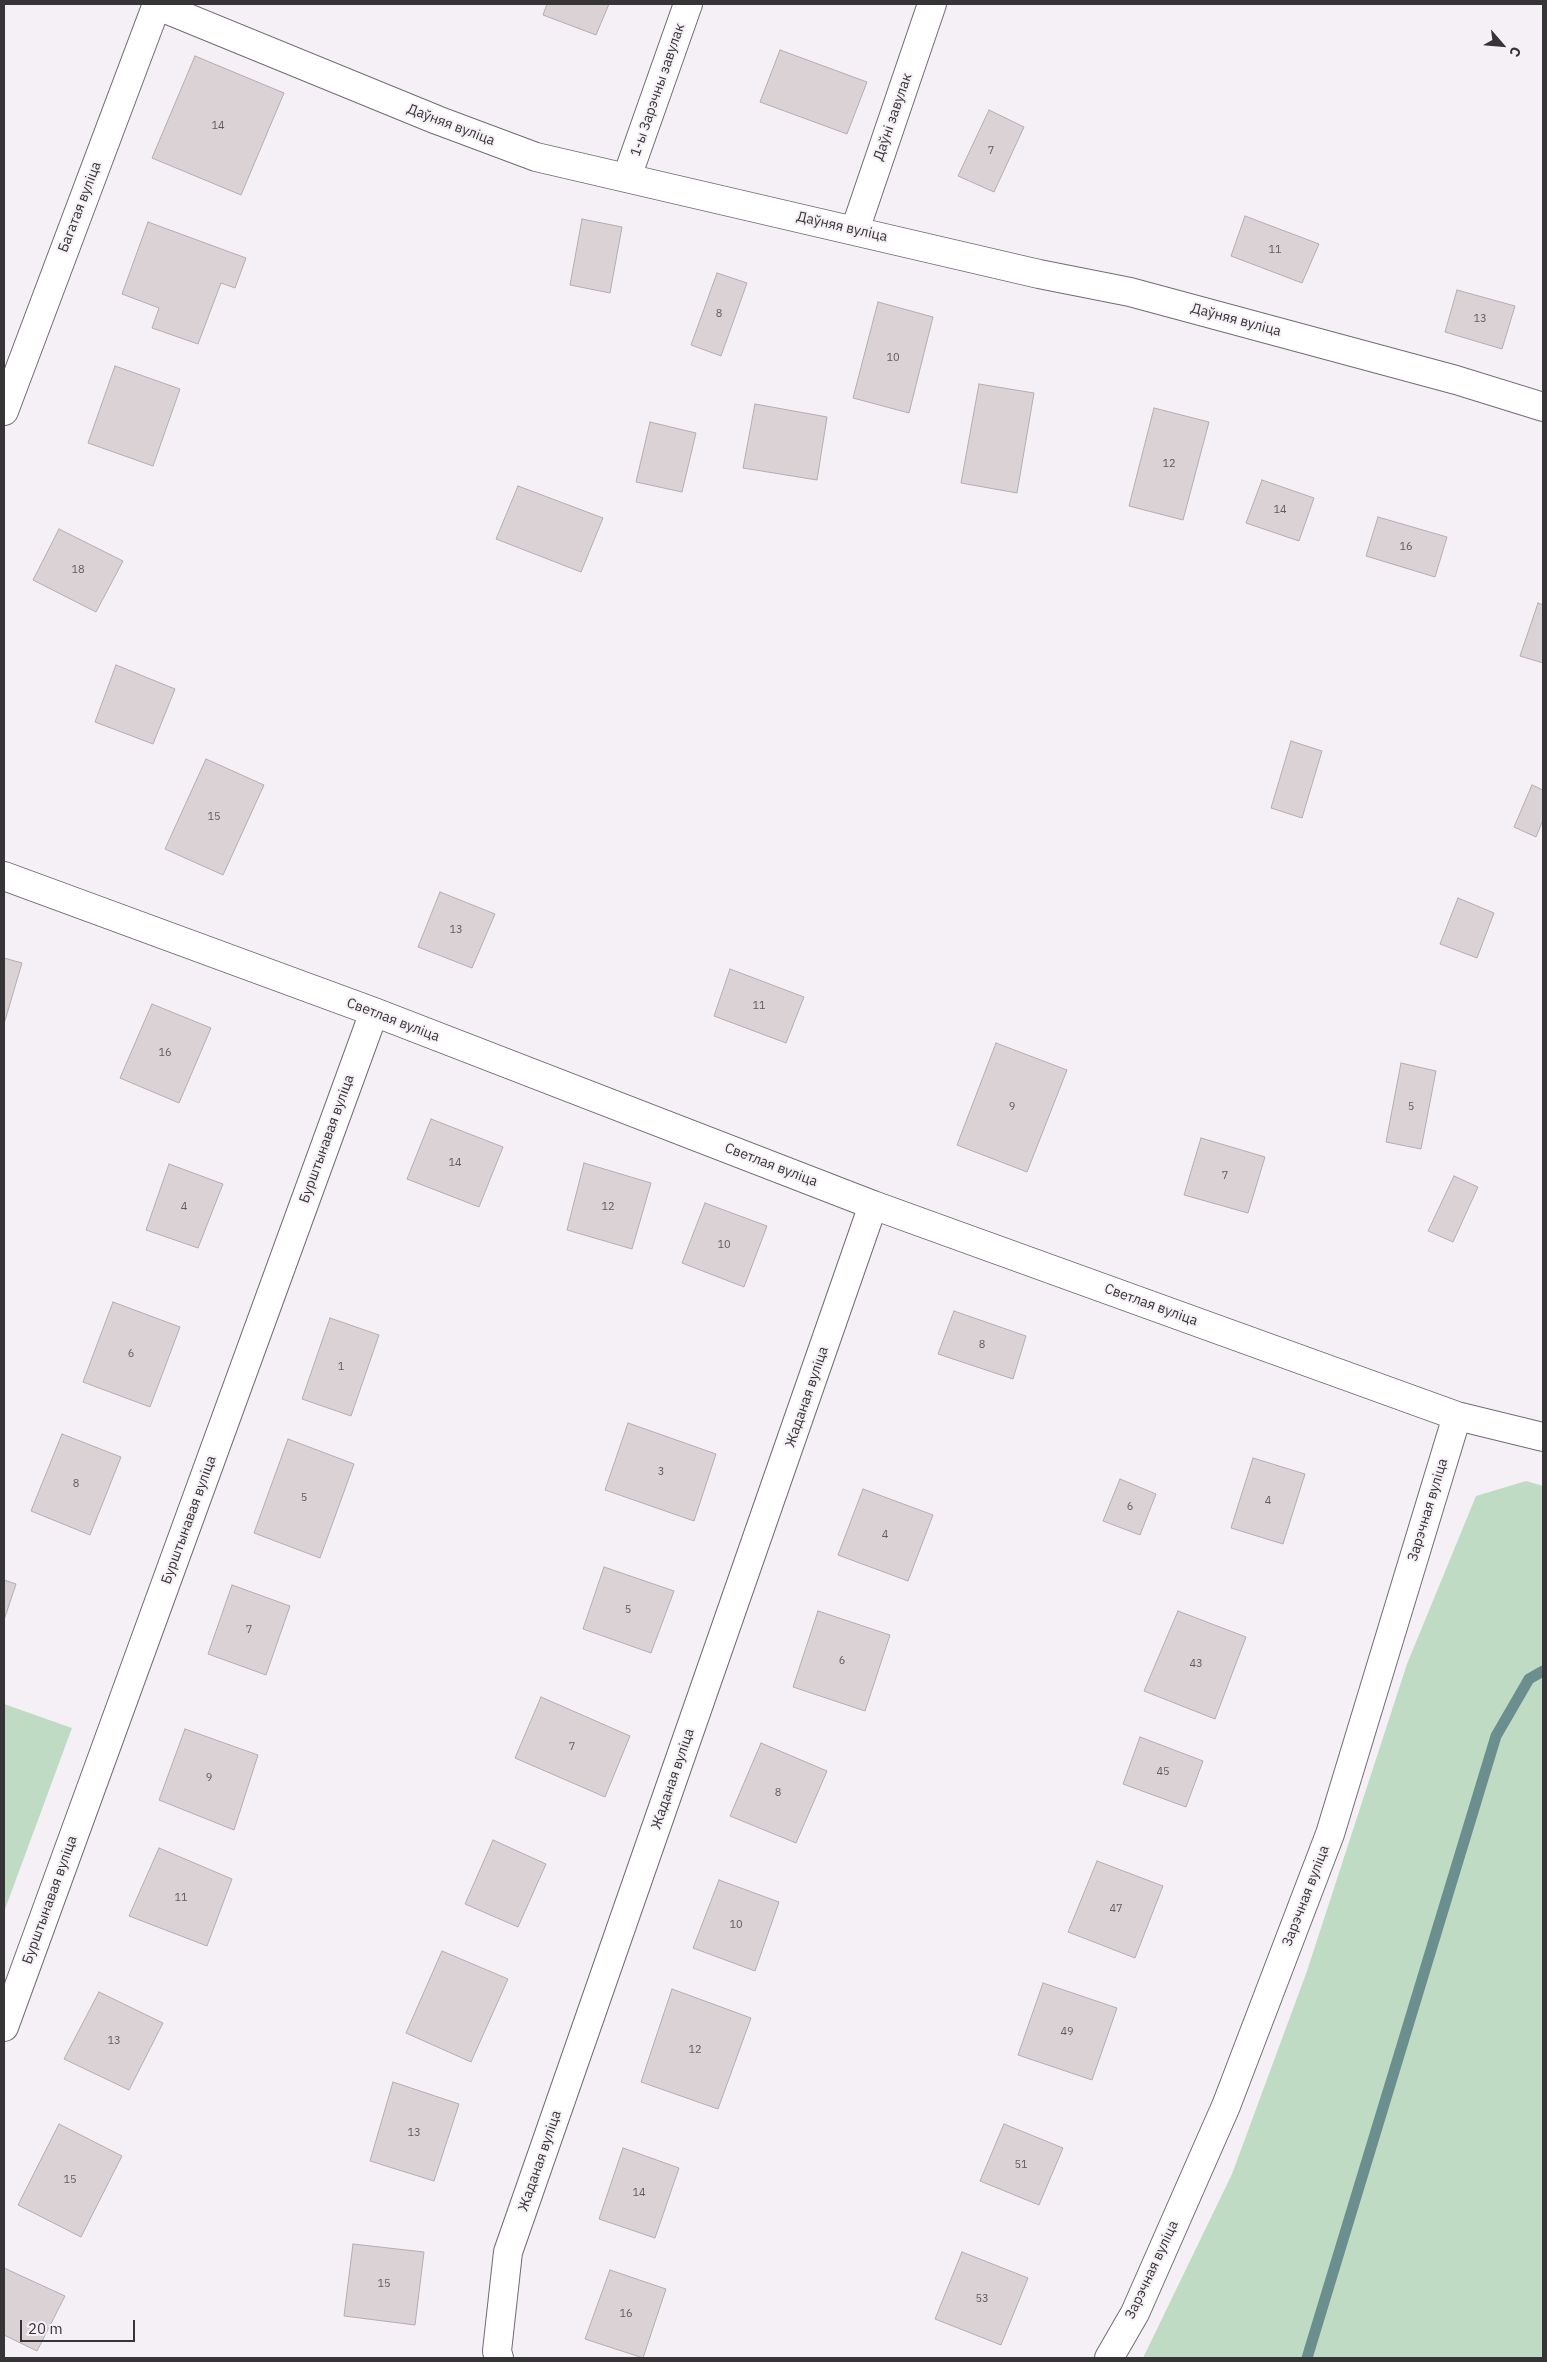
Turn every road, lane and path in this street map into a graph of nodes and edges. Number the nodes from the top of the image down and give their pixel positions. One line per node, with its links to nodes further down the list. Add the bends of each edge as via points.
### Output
1 (156, 4): 4 (street, Даўняя вуліца, via 437,120 536,157); 7 (street, Багатая вуліца)
2 (688, 4): 4 (street, 1-ы Зарэчны завулак)
3 (932, 4): 5 (street, Даўні завулак)
4 (628, 177): 5 (street, Даўняя вуліца)
5 (855, 230): 6 (street, Даўняя вуліца, via 1130,292 1456,380)
6 (1543, 407)
7 (4, 411)
8 (4, 876): 9 (street, Светлая вуліца)
9 (374, 1012): 10 (street, Светлая вуліца); 13 (street, Бурштынавая вуліца)
10 (873, 1205): 11 (street, Светлая вуліца); 14 (street, Жаданая вуліца, via 508,2252 497,2351)
11 (1457, 1416): 12 (street, Светлая вуліца); 15 (street, Зарэчная вуліца, via 1330,1834 1226,2106 1135,2312)
12 (1543, 1437)
13 (4, 2027)
14 (499, 2358)
15 (1109, 2358)

